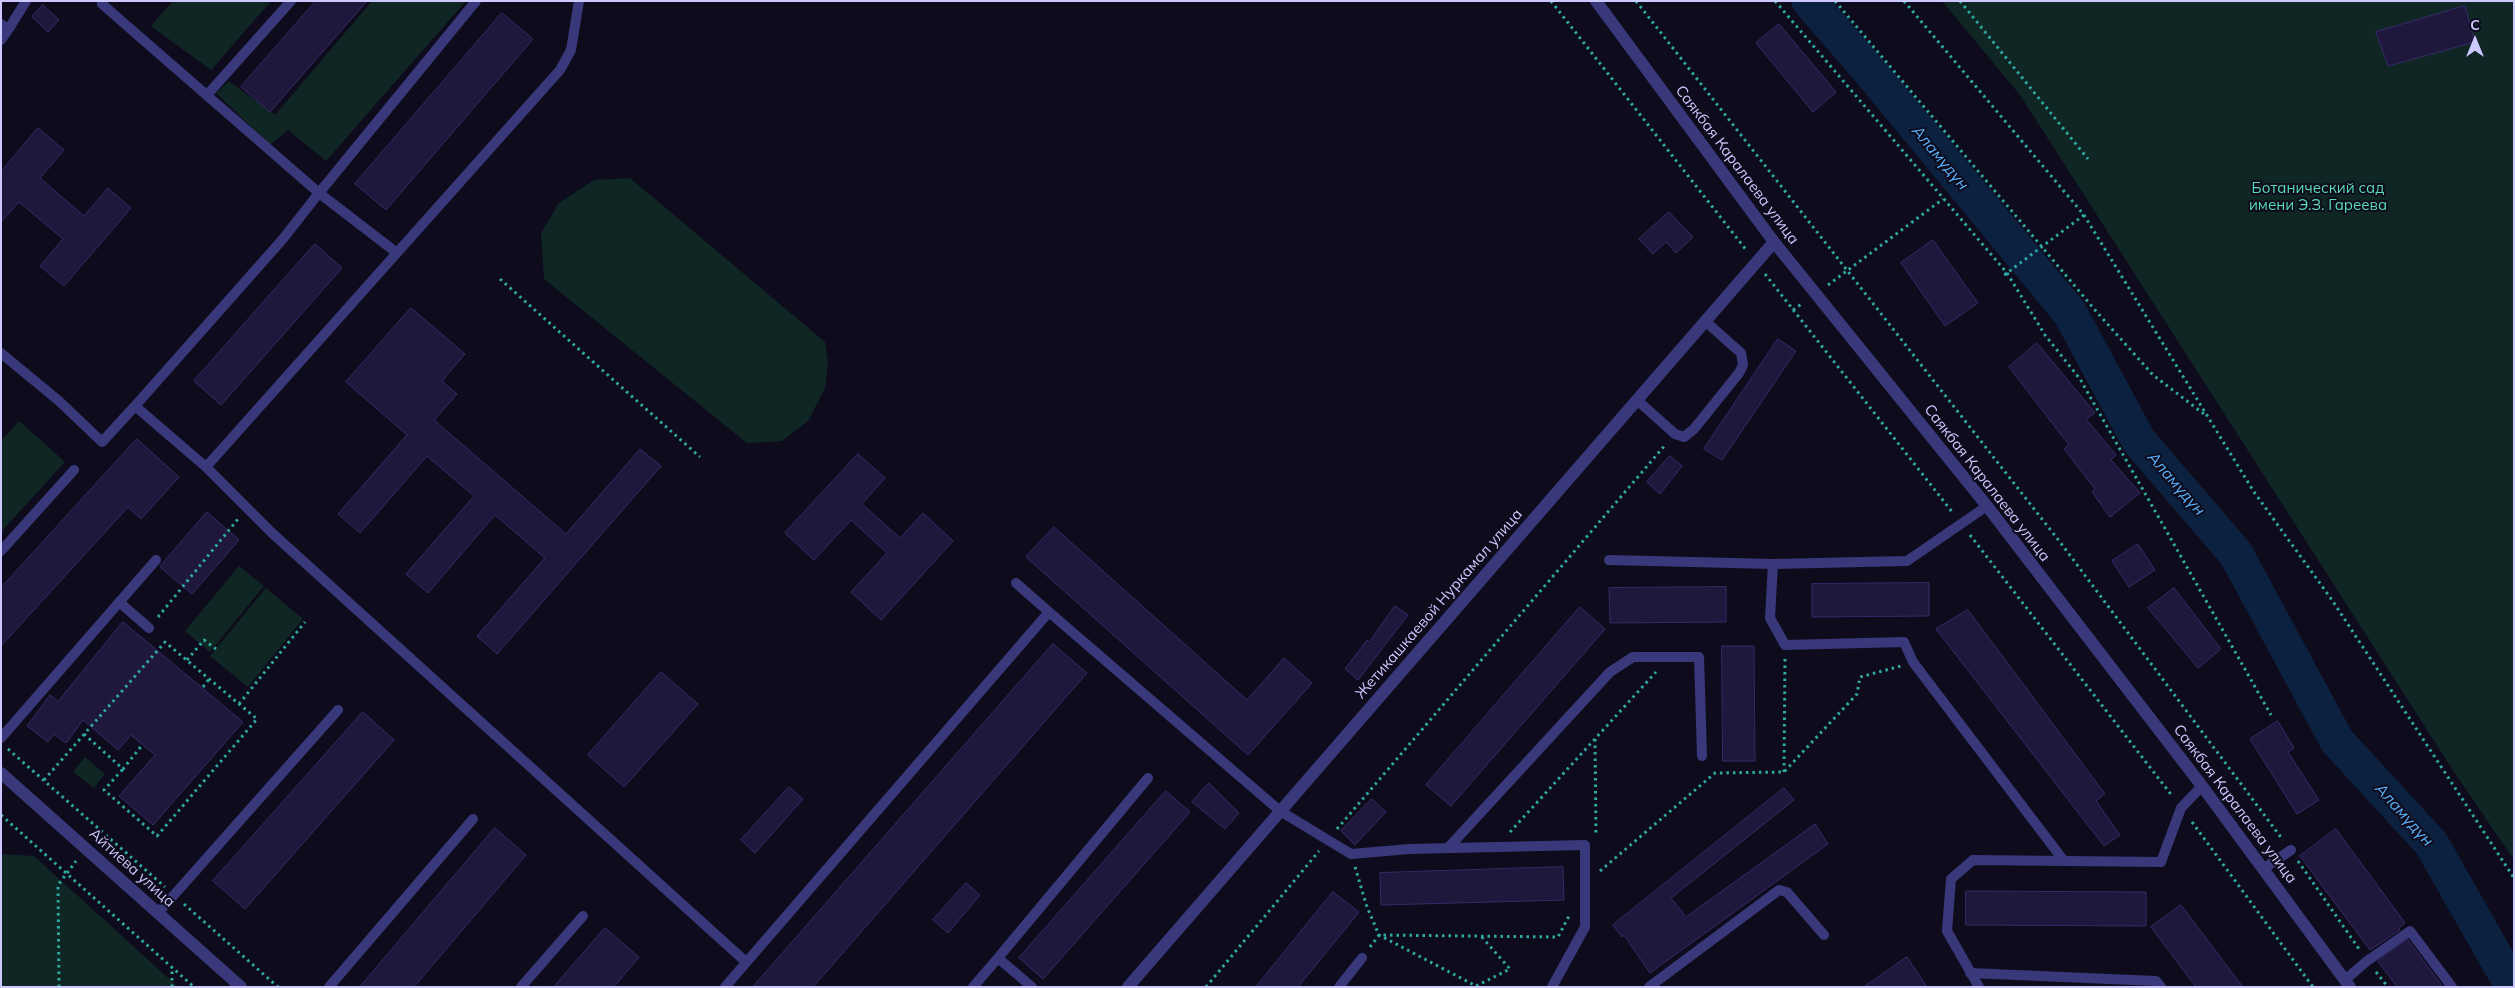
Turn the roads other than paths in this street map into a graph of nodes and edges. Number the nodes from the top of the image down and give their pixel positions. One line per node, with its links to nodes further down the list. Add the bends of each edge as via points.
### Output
1 (26, 1): 7 (lane)
2 (103, 1): 9 (lane, via 102,4)
3 (292, 1): 9 (lane)
4 (476, 1): 10 (lane)
5 (578, 1): 12 (lane, via 571,50 560,70)
6 (1596, 1): 11 (street, Саякбая Каралаева улица)
7 (5, 27): 8 (lane)
8 (1, 40)
9 (207, 95): 10 (lane)
10 (319, 193): 12 (lane); 16 (lane, via 282,240)
11 (1774, 242): 13 (street, Жетикашкаевой Нуркамал улица); 19 (street, Саякбая Каралаева улица)
12 (397, 253): 17 (lane)
13 (1705, 321): 15 (street, Жетикашкаевой Нуркамал улица); 15 (lane, via 1741,353 1743,365 1694,429 1684,437 1675,434)
14 (1, 353): 16 (lane, via 102,442)
15 (1637, 400): 34 (street, Жетикашкаевой Нуркамал улица)
16 (135, 406): 17 (lane)
17 (206, 467): 45 (lane, via 272,533)
18 (74, 470): 20 (lane)
19 (1987, 506): 23 (lane, via 1907,561); 33 (street, Саякбая Каралаева улица)
20 (1, 551)
21 (156, 560): 25 (lane)
22 (1609, 560): 23 (lane)
23 (1773, 564): 38 (lane, via 1770,618 1785,645 1904,642 1913,662)
24 (1016, 583): 26 (lane)
25 (119, 602): 27 (lane); 29 (lane)
26 (1049, 612): 34 (lane); 45 (lane)
27 (149, 628)
28 (338, 710): 40 (lane)
29 (1, 738)
30 (1702, 756): 36 (lane, via 1699,657 1633,657 1610,672)
31 (1, 773): 40 (street, Айтиева улица)
32 (1148, 778): 43 (lane)
33 (2202, 786): 38 (lane, via 2182,808 2161,862); 39 (street, Саякбая Каралаева улица)
34 (1280, 812): 36 (lane, via 1351,854); 54 (street, Жетикашкаевой Нуркамал улица)
35 (473, 819): 49 (lane)
36 (1448, 848): 56 (lane, via 1585,845 1586,928)
37 (2290, 850): 39 (lane)
38 (2064, 861): 46 (lane, via 1973,860 1950,879 1947,931)
39 (2263, 869): 47 (street, Саякбая Каралаева улица)
40 (158, 913): 48 (street, Айтиева улица)
41 (583, 916): 50 (lane)
42 (1824, 935): 57 (lane, via 1787,892 1778,890)
43 (998, 958): 52 (lane); 53 (lane)
44 (1362, 958): 55 (lane)
45 (746, 962): 51 (lane)
46 (1970, 973): 58 (lane); 59 (lane, via 2156,980)
47 (2348, 983): 60 (lane, via 2367,961 2410,931)
48 (242, 987)
49 (328, 987)
50 (521, 987)
51 (725, 987)
52 (973, 987)
53 (1032, 987)
54 (1128, 987)
55 (1340, 987)
56 (1552, 987)
57 (1649, 987)
58 (1979, 987)
59 (2161, 987)
60 (2452, 987)

